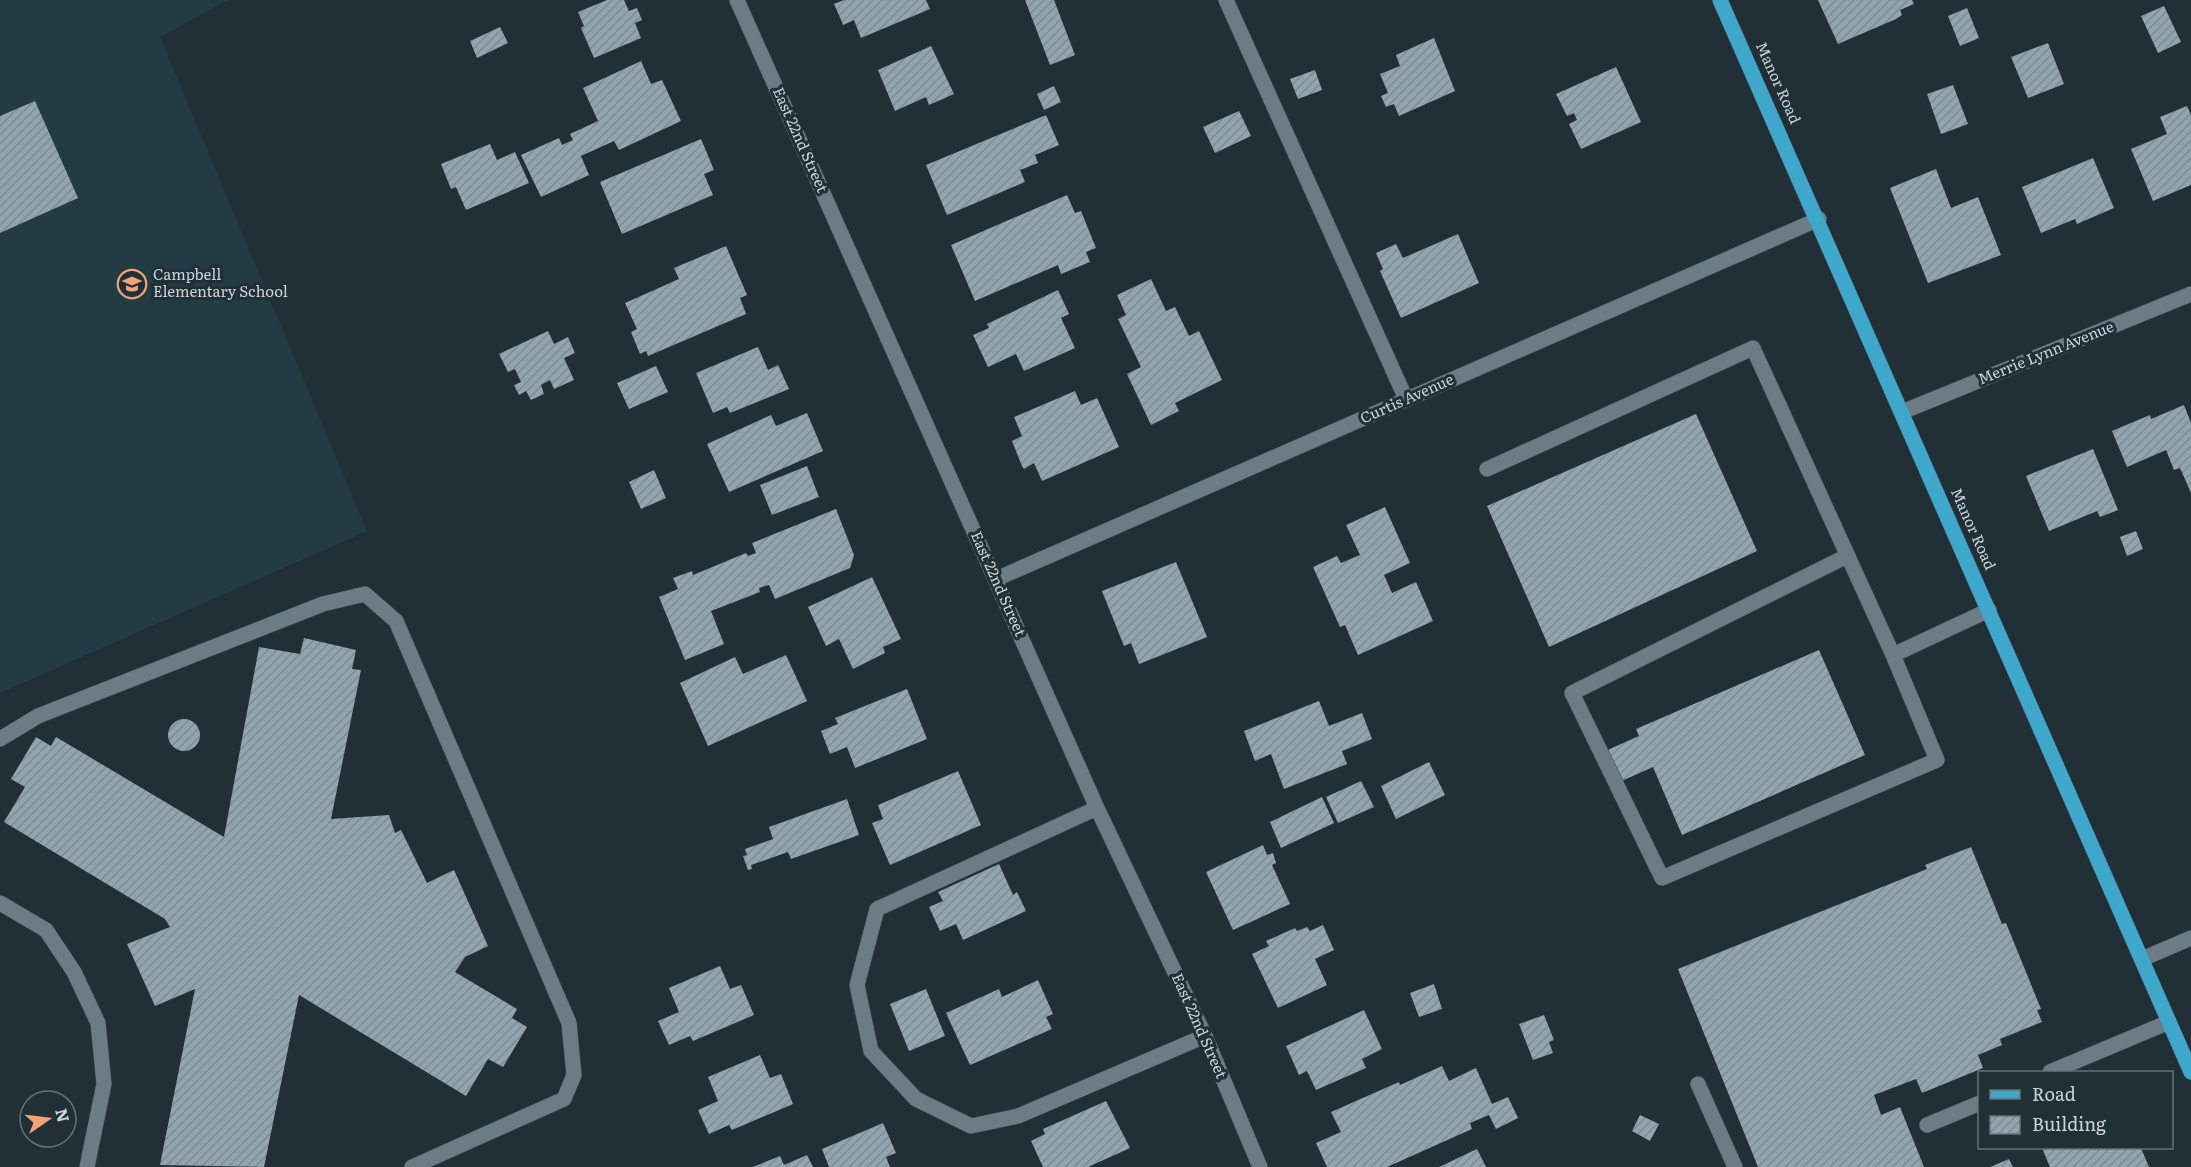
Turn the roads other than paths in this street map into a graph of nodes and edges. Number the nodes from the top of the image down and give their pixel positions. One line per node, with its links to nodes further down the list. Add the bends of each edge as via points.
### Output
1 (737, 0): 10 (street, East 22nd Street)
2 (1226, 0): 6 (street)
3 (1720, 0): 4 (main road, Manor Road)
4 (1819, 219): 6 (street, Curtis Avenue); 7 (main road, Manor Road)
5 (2191, 294): 7 (street, Merrie Lynn Avenue)
6 (1406, 399): 10 (street, Curtis Avenue)
7 (1902, 412): 11 (main road, Manor Road)
8 (1487, 469): 9 (street, via 1753,348)
9 (1847, 556): 12 (street); 12 (street, via 1572,693 1662,878 1937,760)
10 (996, 579): 14 (street, East 22nd Street)
11 (1989, 610): 12 (street); 17 (main road, Manor Road)
12 (1893, 655)
13 (0, 739): 26 (street, via 38,716 323,604 365,594 396,621 569,1023 574,1075 564,1099)
14 (1097, 808): 19 (street, East 22nd Street); 19 (street, via 877,909 857,985 871,1051 916,1099 971,1126 1018,1116)
15 (0, 903): 25 (street, via 46,930 74,972 98,1023 104,1084)
16 (2191, 938): 17 (street)
17 (2142, 959): 18 (main road, Manor Road)
18 (2169, 1022): 20 (street); 21 (main road, Manor Road)
19 (1205, 1036): 27 (street, East 22nd Street)
20 (2052, 1071)
21 (2191, 1072)
22 (1698, 1084): 28 (street)
23 (1978, 1104): 24 (street)
24 (1927, 1125)
25 (87, 1167)
26 (412, 1167)
27 (1260, 1167)
28 (1735, 1167)

